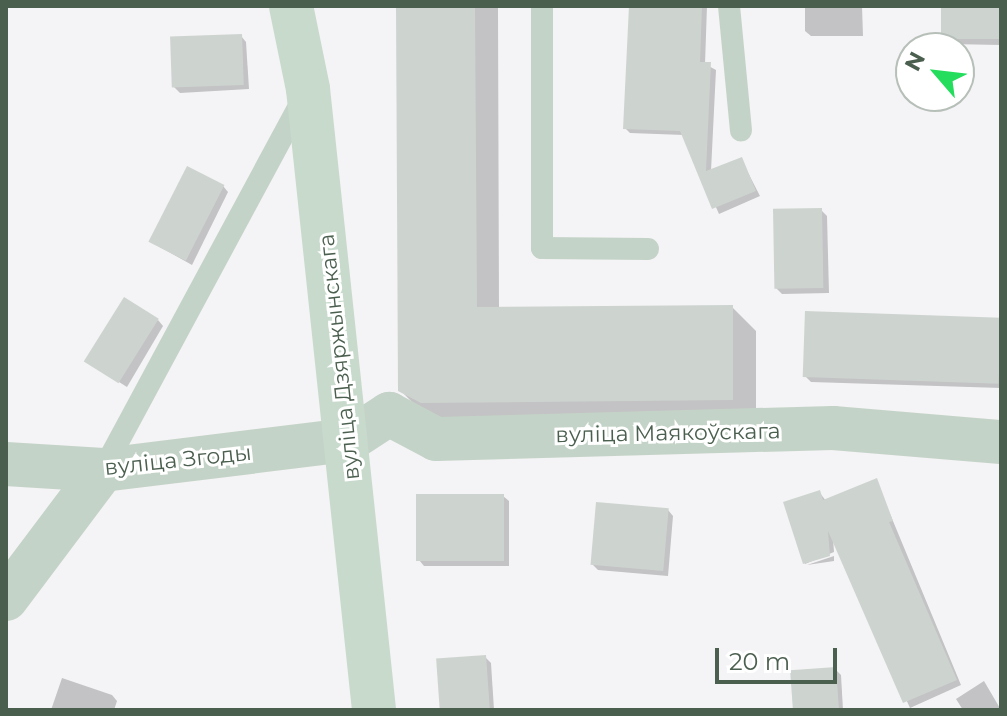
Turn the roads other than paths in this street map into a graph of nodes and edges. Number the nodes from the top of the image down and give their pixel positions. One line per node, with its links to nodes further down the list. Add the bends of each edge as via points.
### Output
1 (291, 6): 4 (street, вуліца Дзяржынскага)
2 (542, 6): 6 (lane, via 542,248)
3 (729, 6): 5 (lane)
4 (308, 89): 7 (street, вуліца Дзяржынскага); 10 (lane)
5 (741, 130)
6 (648, 249)
7 (349, 440): 8 (street, вуліца Маякоўскага, via 389,414 436,439 833,428); 10 (street, вуліца Згоды); 12 (street, вуліца Дзяржынскага)
8 (1001, 442)
9 (6, 464): 10 (street, вуліца Згоды)
10 (103, 470): 11 (street)
11 (6, 599)
12 (374, 710)

